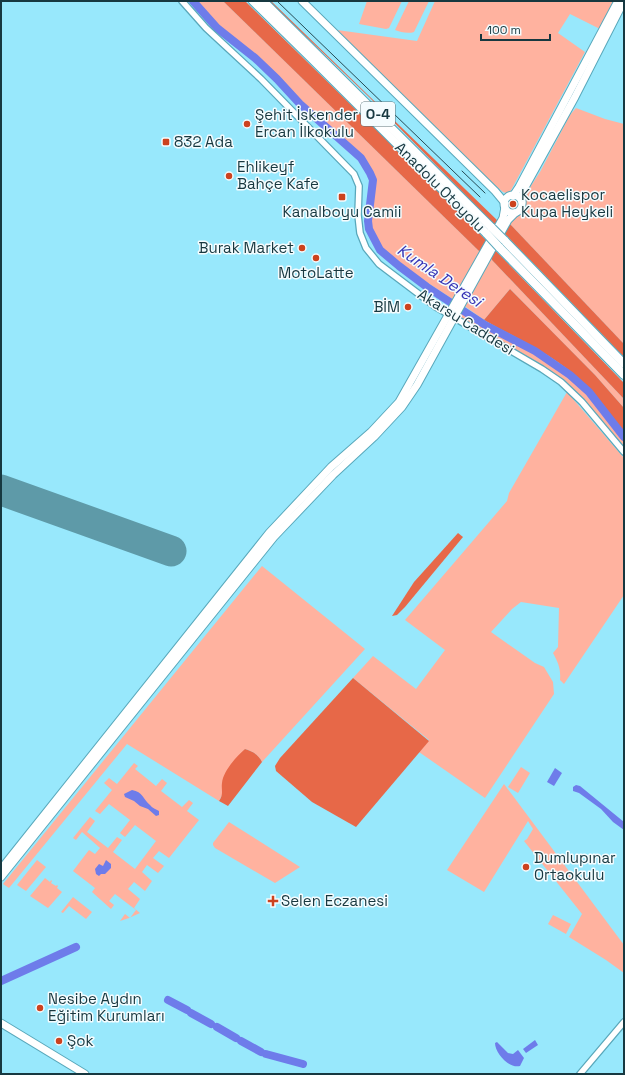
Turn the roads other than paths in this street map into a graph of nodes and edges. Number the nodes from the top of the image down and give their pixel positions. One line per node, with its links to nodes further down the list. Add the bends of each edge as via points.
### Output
1 (182, 1): 14 (street, Akarsu Caddesi, via 206,28 261,79 354,174 359,186 360,233 366,248 388,271)
2 (252, 1): 11 (highway, Anadolu Otoyolu / O-4)
3 (263, 1): 11 (highway, Anadolu Otoyolu / O-4)
4 (302, 1): 8 (main road)
5 (618, 1): 7 (main road)
6 (624, 1): 7 (main road)
7 (608, 26): 8 (main road, via 519,188); 9 (main road, via 524,190)
8 (508, 201): 9 (main road, via 519,197); 10 (main road, via 510,212); 13 (main road, via 503,218)
9 (522, 202): 10 (main road, via 520,210)
10 (515, 213): 13 (main road, via 508,220)
11 (489, 231): 12 (highway, Anadolu Otoyolu / O-4, bridge)
12 (501, 243): 15 (highway, Anadolu Otoyolu / O-4); 16 (highway, Anadolu Otoyolu / O-4)
13 (472, 280): 14 (main road)
14 (452, 317): 17 (street, Akarsu Caddesi, via 562,382); 18 (main road, via 399,402 371,432 331,467 269,533); 19 (main road, via 417,385 402,407 374,437 333,474 274,537)
15 (624, 364)
16 (624, 375)
17 (624, 452)
18 (1, 869)
19 (1, 877)
20 (624, 1022): 23 (street)
21 (1, 1023): 22 (main road)
22 (85, 1074)
23 (580, 1074)

